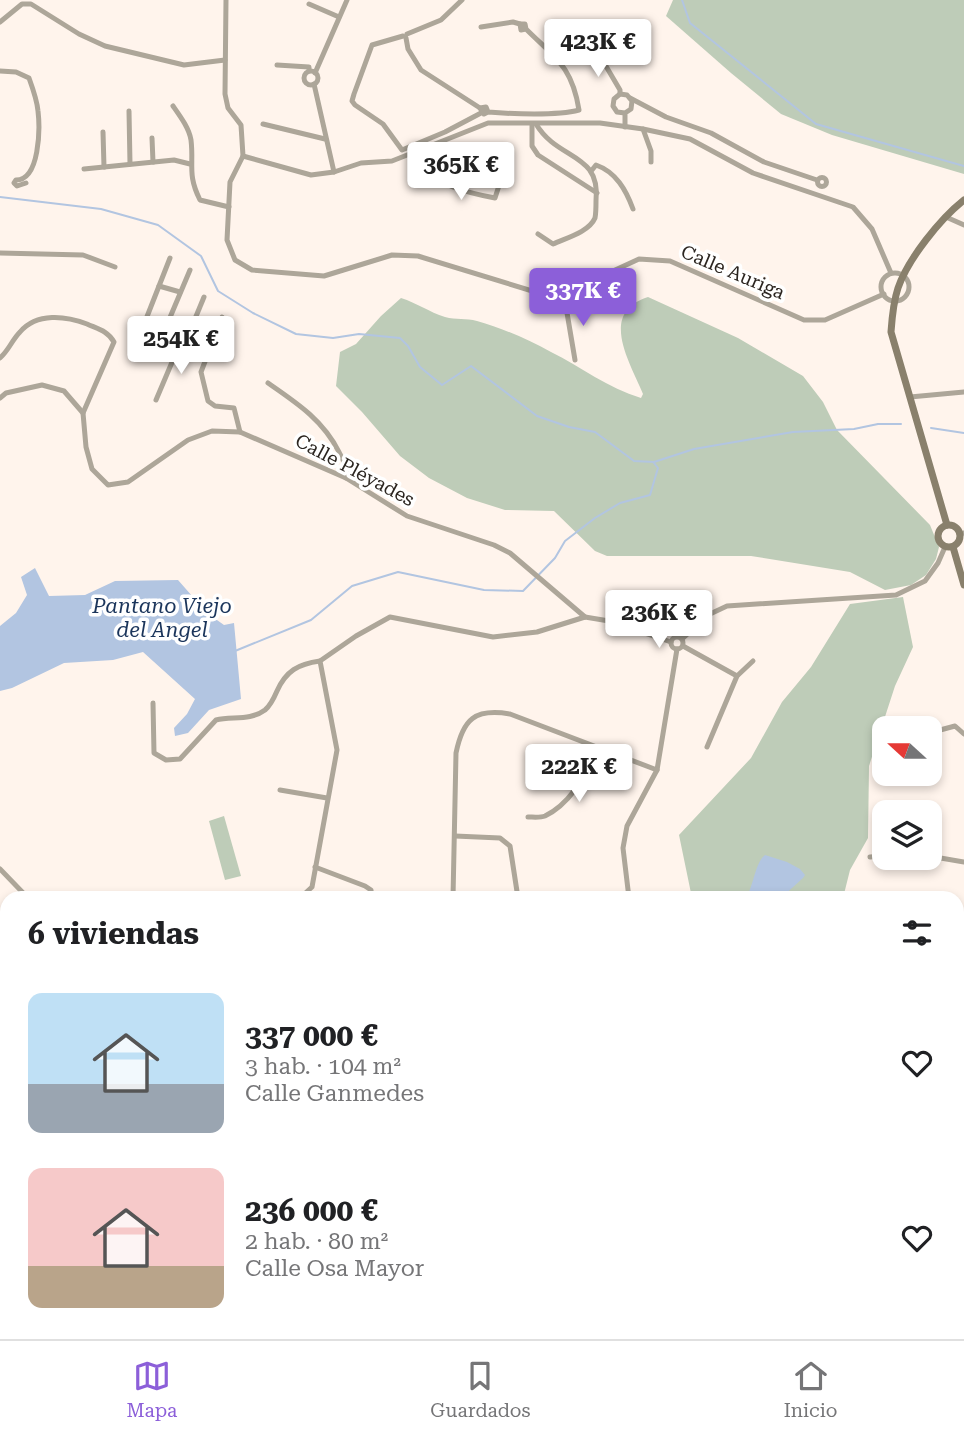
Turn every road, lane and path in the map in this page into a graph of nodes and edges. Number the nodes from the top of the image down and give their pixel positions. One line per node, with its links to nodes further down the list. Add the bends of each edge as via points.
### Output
1 (226, 0): 10 (street)
2 (347, 0): 5 (street)
3 (462, 0): 8 (street, via 441,20)
4 (309, 4): 5 (street)
5 (339, 17): 13 (street)
6 (0, 22): 10 (street, via 22,4 31,4 105,46 184,65)
7 (481, 27): 19 (street, via 525,23 559,60 576,92 579,110)
8 (405, 36): 19 (street, via 421,70); 19 (street, via 372,45 352,101 355,105 389,130 402,150)
9 (600, 56): 15 (street)
10 (225, 60): 32 (street, via 225,94 228,108 241,125)
11 (277, 65): 13 (street, via 309,66)
12 (0, 71): 43 (street, via 29,78 38,110 32,168 14,183)
13 (312, 72): 14 (street, via 318,79); 14 (street, via 306,73 304,80)
14 (314, 84): 30 (street)
15 (620, 94): 16 (street); 20 (street, via 613,103)
16 (630, 98): 21 (street, via 632,105); 42 (street, via 756,159)
17 (173, 106): 36 (street, via 191,139)
18 (129, 111): 35 (street)
19 (484, 112): 23 (street)
20 (617, 112): 21 (street); 25 (street)
21 (625, 113): 26 (street)
22 (264, 124): 30 (street)
23 (485, 124): 24 (street); 31 (street)
24 (534, 124): 25 (street); 40 (street, via 548,141); 44 (street, via 532,146 538,155)
25 (617, 126): 26 (street)
26 (625, 127): 27 (street)
27 (643, 129): 34 (street); 55 (street, via 690,139 753,173 853,207 872,229)
28 (103, 132): 37 (street)
29 (152, 138): 33 (street)
30 (326, 139): 41 (street)
31 (427, 147): 39 (street, via 432,176 450,186 495,198); 41 (street, via 392,161 360,163)
32 (243, 156): 41 (street, via 311,175); 46 (street, via 230,182)
33 (153, 162): 35 (street); 36 (street)
34 (651, 162)
35 (130, 164): 37 (street)
36 (190, 164): 46 (street, via 200,200)
37 (104, 167): 38 (street)
38 (84, 169)
39 (504, 170)
40 (592, 170): 44 (street); 47 (street, via 596,165 611,173 623,185)
41 (334, 172)
42 (817, 180)
43 (26, 184)
44 (597, 193): 50 (street, via 594,218 575,235 553,244)
45 (964, 200): 48 (street)
46 (229, 207): 62 (street, via 227,240 235,260 252,270 324,276 392,255 418,256)
47 (633, 209)
48 (946, 217): 49 (street); 56 (street)
49 (964, 225)
50 (538, 234)
51 (0, 253): 53 (street, via 83,255)
52 (170, 258): 57 (street)
53 (115, 267)
54 (190, 270): 58 (street)
55 (891, 273): 56 (street); 59 (street, via 882,282)
56 (903, 275): 61 (street)
57 (159, 286): 58 (street); 64 (street)
58 (180, 292): 65 (street, via 163,334)
59 (884, 294): 61 (street); 62 (street, Calle Auriga, via 825,320 804,320 670,261 639,259 613,271 594,289)
60 (204, 297): 65 (street)
61 (894, 300): 71 (street, via 891,332)
62 (565, 301): 68 (street)
63 (222, 317): 66 (street)
64 (139, 337)
65 (183, 342): 66 (street); 73 (street)
66 (208, 351): 75 (street, via 201,372 208,401 234,408)
67 (0, 358): 74 (street, via 20,331 50,317 72,318 110,334 114,342)
68 (575, 360)
69 (268, 383): 76 (street, via 327,429 348,470)
70 (964, 392): 71 (street)
71 (910, 397): 77 (street)
72 (0, 398): 74 (street, via 42,385 64,391)
73 (156, 400)
74 (83, 413): 75 (street, Calle Pléyades, via 92,469 108,485 128,482 188,440 212,431)
75 (240, 432): 76 (street, Calle Pléyades)
76 (346, 478): 81 (street, Calle Pléyades, via 407,516 510,553)
77 (947, 525): 78 (street); 79 (street, via 938,536)
78 (962, 533): 79 (street, via 958,544)
79 (949, 547): 80 (street); 82 (street, via 925,581 896,595 727,606 710,614)
80 (964, 585)
81 (585, 617): 83 (street); 85 (street, via 537,632 493,637 390,617)
82 (682, 639): 83 (street); 84 (street)
83 (671, 642): 84 (street)
84 (680, 648): 87 (street); 93 (street)
85 (320, 661): 88 (street, via 289,671 262,712 216,720 180,759 166,760 154,753); 95 (street, via 337,750)
86 (753, 661): 87 (street)
87 (737, 676): 91 (street)
88 (153, 703)
89 (942, 730): 90 (street, via 955,726)
90 (964, 734)
91 (707, 747)
92 (600, 749): 93 (street); 96 (street, via 564,802 543,817); 97 (street, via 510,714 491,711 471,718 460,733 456,753)
93 (657, 770): 107 (street, via 626,826 623,848)
94 (280, 790): 95 (street)
95 (327, 798): 100 (street)
96 (528, 817)
97 (455, 836): 105 (street); 106 (street, via 500,838 510,846)
98 (942, 858): 99 (street)
99 (964, 862)
100 (315, 867): 103 (street); 104 (street)
101 (0, 869): 102 (street)
102 (21, 891)
103 (308, 891)
104 (371, 891)
105 (453, 891)
106 (517, 891)
107 (628, 891)

